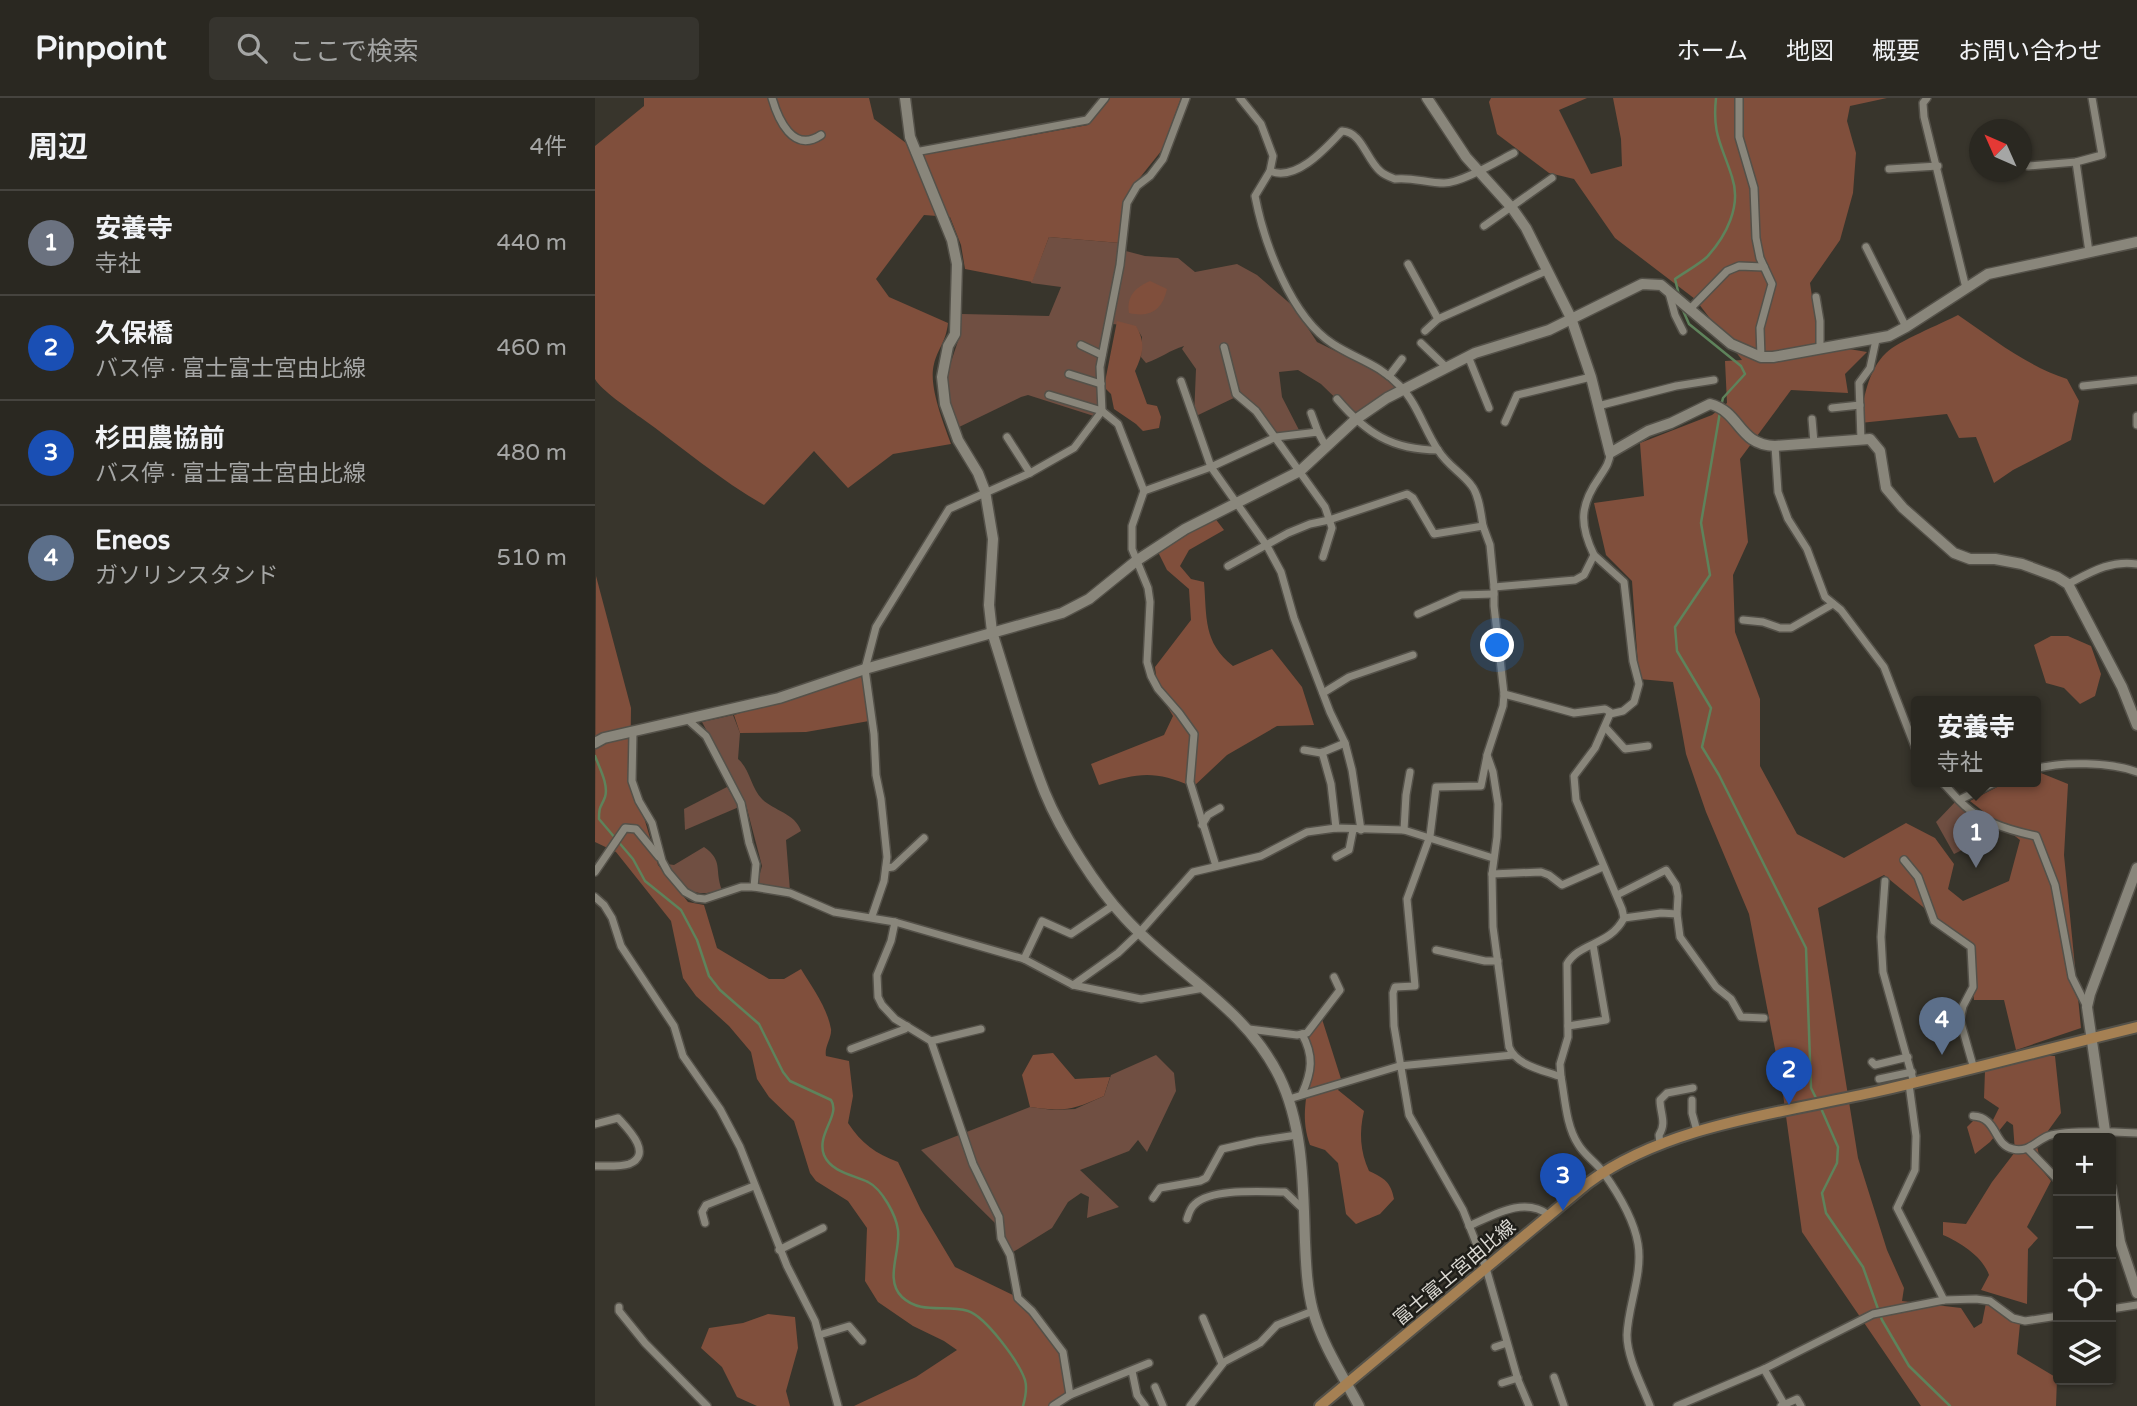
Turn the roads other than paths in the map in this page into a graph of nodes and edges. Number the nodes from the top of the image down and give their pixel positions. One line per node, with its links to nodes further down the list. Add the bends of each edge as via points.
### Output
1 (772, 98): 10 (street, via 777,117 790,133 801,139)
2 (905, 98): 11 (street)
3 (1105, 98): 11 (street, via 1087,120)
4 (1186, 98): 42 (street, via 1163,159 1127,203)
5 (1240, 98): 17 (street, via 1261,124 1273,156)
6 (1427, 98): 18 (street)
7 (1739, 98): 26 (street, via 1739,137 1754,188 1756,238)
8 (1927, 98): 14 (street, via 1924,117)
9 (2092, 98): 13 (street, via 2102,155)
10 (821, 135)
11 (915, 152): 81 (street, via 952,240 957,264 955,334 942,377 945,404)
12 (1514, 153): 18 (street)
13 (2075, 162): 15 (street); 24 (street)
14 (1938, 166): 16 (street); 28 (street)
15 (2032, 166)
16 (1889, 169)
17 (1270, 171): 18 (street, via 1286,174 1317,157 1342,131 1350,131 1381,173 1395,179 1447,184); 48 (street, via 1255,196 1270,254 1293,297 1314,329)
18 (1477, 172): 20 (street)
19 (1552, 178): 20 (street)
20 (1512, 208): 21 (street); 27 (street)
21 (1484, 226)
22 (2137, 243): 24 (street)
23 (1866, 247): 34 (street)
24 (2089, 252): 28 (street, via 2000,270)
25 (1408, 264): 33 (street)
26 (1764, 267): 31 (street, via 1734,267); 44 (street, via 1772,284 1760,328)
27 (1546, 271): 32 (street); 33 (street)
28 (1966, 288): 34 (street)
29 (1672, 296): 31 (street); 32 (street, via 1661,285 1642,284); 36 (street)
30 (1816, 297): 41 (street)
31 (1688, 309): 44 (street, via 1731,344)
32 (1571, 318): 43 (street, via 1549,330); 49 (street)
33 (1438, 319): 35 (street)
34 (1906, 327): 37 (street)
35 (1425, 331)
36 (1683, 331)
37 (1876, 340): 41 (street); 58 (street, via 1870,368 1859,383)
38 (1421, 342): 46 (street)
39 (1081, 345): 42 (street)
40 (1224, 348): 71 (street, via 1236,394)
41 (1820, 349): 44 (street)
42 (1102, 355): 53 (street)
43 (1468, 356): 46 (street); 60 (street)
44 (1761, 357)
45 (1402, 359): 48 (street)
46 (1446, 367): 55 (street)
47 (1069, 374): 53 (street)
48 (1389, 376): 55 (street)
49 (1591, 377): 59 (street); 67 (street, via 1517,394)
50 (1714, 380): 59 (street)
51 (2137, 380): 54 (street)
52 (1181, 382): 78 (street)
53 (1101, 384): 62 (street)
54 (2083, 386)
55 (1403, 388): 66 (street); 76 (street)
56 (1049, 395): 62 (street)
57 (1337, 399): 66 (street)
58 (1860, 405): 61 (street); 72 (street)
59 (1598, 406): 77 (street)
60 (1489, 408)
61 (1832, 408)
62 (1102, 411): 80 (street, via 1074,448); 82 (street, via 1118,424)
63 (1311, 413): 69 (street)
64 (2137, 416): 68 (street)
65 (1812, 419): 73 (street)
66 (1355, 420): 75 (street); 76 (street, via 1398,446)
67 (1505, 422)
68 (2137, 425)
69 (1318, 432): 71 (street); 75 (street)
70 (1007, 437): 80 (street)
71 (1276, 437): 78 (street); 79 (street)
72 (1860, 440): 73 (street); 92 (street, via 1870,439 1880,451 1886,488 1954,553 2022,564)
73 (1814, 443): 74 (street)
74 (1775, 446): 77 (street, via 1750,440 1725,410 1712,404); 94 (street, via 1783,506 1808,549 1825,597)
75 (1326, 447): 79 (street)
76 (1438, 450): 85 (street, via 1473,486)
77 (1610, 453): 87 (street, via 1583,509)
78 (1211, 467): 82 (street); 83 (street)
79 (1300, 471): 83 (street); 84 (street)
80 (1030, 473): 81 (street)
81 (985, 491): 97 (street, via 993,539); 99 (street, via 949,509 876,627)
82 (1144, 491): 89 (street, via 1132,526)
83 (1235, 502): 86 (street); 89 (street)
84 (1329, 520): 85 (street, via 1408,495 1434,534); 86 (street, via 1288,533); 88 (street, via 1332,528)
85 (1483, 526): 93 (street, via 1490,545)
86 (1267, 547): 91 (street); 100 (street, via 1281,572)
87 (1594, 555): 93 (street, via 1584,575 1575,580); 103 (street, via 1624,582 1639,684 1634,702)
88 (1324, 557)
89 (1136, 561): 97 (street, via 1069,610); 122 (street, via 1150,603 1147,662 1151,676 1194,734 1190,782)
90 (2137, 564): 92 (street, via 2103,566)
91 (1227, 566)
92 (2068, 584): 102 (street)
93 (1494, 590): 95 (street, via 1461,596); 101 (street)
94 (1833, 604): 96 (street, via 1791,628); 108 (street, via 1884,667)
95 (1418, 614)
96 (1743, 621)
97 (992, 632): 99 (street); 142 (street, via 1044,792)
98 (1413, 654): 100 (street, via 1349,677)
99 (865, 669): 104 (street, via 779,698); 134 (street)
100 (1323, 693): 110 (street)
101 (1504, 694): 103 (street, via 1574,713 1605,709); 114 (street)
102 (2135, 709): 105 (street)
103 (1610, 714): 106 (street)
104 (688, 720): 107 (street); 139 (street, via 706,736 741,803 756,864)
105 (2137, 725)
106 (1605, 727): 111 (street, via 1625,749); 133 (street, via 1574,776 1576,800)
107 (633, 732): 109 (street); 131 (street, via 632,781 652,823)
108 (1911, 739)
109 (595, 743)
110 (1345, 743): 113 (street); 124 (street)
111 (1648, 746)
112 (1304, 750): 113 (street)
113 (1322, 752): 123 (street)
114 (1487, 755): 126 (street, via 1481,786 1436,787); 129 (street, via 1498,804)
115 (2041, 768): 117 (street, via 2103,765)
116 (1410, 772): 125 (street)
117 (2137, 772)
118 (1947, 787): 120 (street)
119 (1986, 787): 120 (street)
120 (1959, 800): 155 (street, via 1983,819 2036,836 2055,885 2072,977)
121 (1220, 808): 122 (street, via 1207,815)
122 (1202, 826): 132 (street)
123 (1336, 828): 124 (street); 132 (street, via 1307,832 1247,861)
124 (1357, 830): 125 (street); 128 (street, via 1349,850)
125 (1405, 830): 126 (street)
126 (1430, 836): 129 (street); 169 (street, via 1406,899 1415,986 1395,987 1392,993)
127 (924, 838): 134 (street, via 893,867)
128 (1336, 857)
129 (1493, 858): 137 (street)
130 (1904, 860): 170 (street, via 1918,877 1934,921 1971,947 1973,987 1960,1020)
131 (662, 861): 136 (street, via 636,829 625,828); 139 (street, via 673,879 696,898)
132 (1216, 866): 147 (street, via 1193,872)
133 (1603, 867): 137 (street, via 1562,885 1541,872); 140 (street)
134 (886, 868): 144 (street)
135 (2137, 868): 155 (street)
136 (595, 872)
137 (1492, 874): 151 (street)
138 (1885, 881): 167 (street, via 1881,957)
139 (754, 887): 144 (street, via 790,893 834,912)
140 (1617, 895): 143 (street, via 1666,870 1676,885); 145 (street)
141 (595, 897): 191 (street, via 612,918 621,946 674,1026 683,1056 720,1109)
142 (1114, 905): 147 (street); 150 (street, via 1071,934 1042,921)
143 (1677, 914): 145 (street); 156 (street, via 1680,937 1741,1017)
144 (872, 916): 146 (street)
145 (1624, 918): 148 (street, via 1605,940)
146 (895, 922): 150 (street); 157 (street, via 877,975 878,997 895,1019)
147 (1139, 933): 153 (street); 154 (street)
148 (1593, 945): 158 (street, via 1572,956 1567,964); 158 (street, via 1606,1020)
149 (1436, 950): 151 (street)
150 (1024, 959): 153 (street)
151 (1498, 961): 166 (street)
152 (1334, 977): 162 (street, via 1340,990)
153 (1073, 985): 154 (street, via 1141,999)
154 (1204, 988): 161 (street)
155 (2087, 1007): 163 (street)
156 (1764, 1018)
157 (907, 1026): 164 (street); 165 (street)
158 (1568, 1026): 171 (street)
159 (2137, 1027): 163 (main road, 富士富士宮由比線)
160 (981, 1029): 164 (street)
161 (1249, 1030): 162 (street); 176 (street)
162 (1302, 1034): 175 (street, via 1312,1058)
163 (2092, 1038): 170 (main road, 富士富士宮由比線); 181 (street)
164 (930, 1041): 225 (street, via 973,1164 999,1217 1018,1298 1063,1352)
165 (851, 1049)
166 (1513, 1055): 169 (street); 171 (street)
167 (1908, 1056): 168 (street); 173 (street)
168 (1872, 1062)
169 (1399, 1066): 175 (street); 198 (street, via 1409,1115)
170 (1974, 1069): 173 (main road, 富士富士宮由比線)
171 (1561, 1077): 189 (street, via 1578,1144)
172 (1879, 1079): 173 (street)
173 (1912, 1080): 180 (main road, 富士富士宮由比線); 205 (street, via 1915,1170 1897,1208)
174 (1693, 1088): 186 (street, via 1667,1093 1660,1100)
175 (1302, 1094): 176 (street)
176 (1289, 1099): 184 (street)
177 (1692, 1100): 180 (street)
178 (1973, 1116): 187 (street, via 1989,1121 2000,1140 2012,1149)
179 (595, 1124): 188 (street, via 618,1118 636,1137 639,1151 629,1164)
180 (1697, 1131): 186 (main road, 富士富士宮由比線)
181 (2106, 1133)
182 (2137, 1133): 183 (street)
183 (2116, 1134)
184 (1297, 1135): 193 (street, via 1222,1149 1206,1178 1160,1188); 194 (street)
185 (2053, 1136): 187 (street)
186 (1660, 1143): 189 (main road, 富士富士宮由比線)
187 (2028, 1149): 190 (street)
188 (595, 1166)
189 (1603, 1172): 195 (main road, 富士富士宮由比線); 237 (street, via 1627,1211 1638,1244 1627,1335)
190 (2053, 1175)
191 (754, 1186): 197 (street, via 706,1205 702,1212); 202 (street)
192 (2112, 1196): 201 (street)
193 (1153, 1198)
194 (1304, 1211): 196 (street, via 1285,1192 1247,1192 1200,1200); 209 (street)
195 (1549, 1215): 198 (street, via 1540,1208 1513,1208); 203 (main road, 富士富士宮由比線)
196 (1187, 1219)
197 (705, 1223)
198 (1469, 1226): 203 (street)
199 (823, 1228): 202 (street)
200 (2116, 1238): 201 (street)
201 (2120, 1242): 204 (street)
202 (779, 1250): 212 (street)
203 (1486, 1268): 214 (street); 222 (main road, 富士富士宮由比線)
204 (2137, 1293)
205 (1944, 1300): 210 (street, via 1990,1301 2025,1321); 218 (street, via 1873,1314)
206 (2137, 1305): 208 (street)
207 (619, 1307): 228 (street, via 645,1343)
208 (2116, 1308)
209 (1313, 1311): 217 (street, via 1277,1325 1260,1343); 222 (street)
210 (2053, 1317)
211 (1203, 1318): 217 (street)
212 (819, 1335): 213 (street, via 849,1326); 229 (street)
213 (862, 1341)
214 (1507, 1343): 215 (street); 221 (street)
215 (1495, 1348)
216 (1149, 1363): 219 (street)
217 (1222, 1364): 233 (street)
218 (1764, 1369): 227 (street); 238 (street)
219 (1132, 1371): 225 (street); 231 (street, via 1137,1395)
220 (1555, 1377): 236 (street)
221 (1518, 1378): 223 (street); 226 (street)
222 (1347, 1382): 234 (main road, 富士富士宮由比線); 235 (street)
223 (1502, 1383)
224 (1155, 1387): 232 (street)
225 (1070, 1395): 230 (street)
226 (1526, 1405)
227 (1782, 1405): 239 (street, via 1797,1399)
228 (707, 1406)
229 (838, 1406)
230 (1053, 1406)
231 (1145, 1406)
232 (1163, 1406)
233 (1190, 1406)
234 (1320, 1406)
235 (1359, 1406)
236 (1564, 1406)
237 (1650, 1406)
238 (1677, 1406)
239 (1801, 1406)

